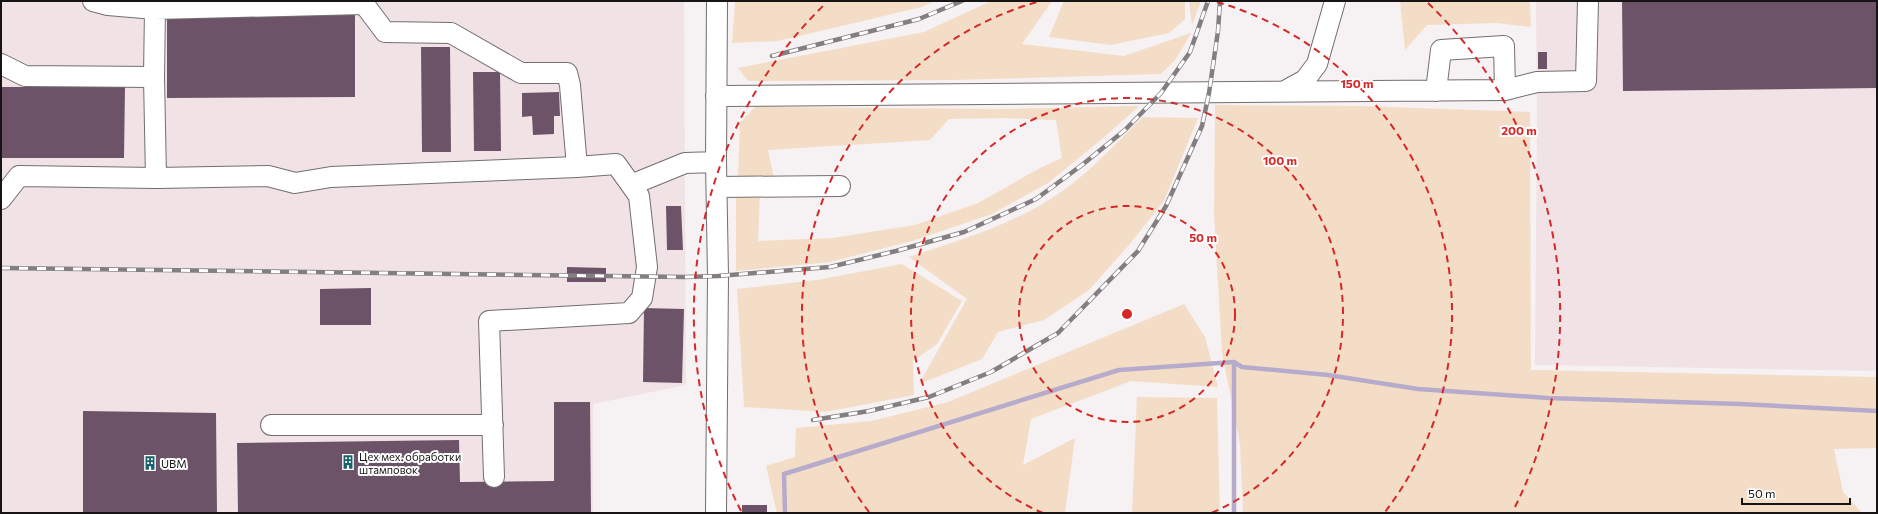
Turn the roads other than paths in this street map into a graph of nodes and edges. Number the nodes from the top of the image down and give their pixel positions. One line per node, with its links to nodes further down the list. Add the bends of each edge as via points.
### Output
1 (93, 1): 5 (street, via 108,5)
2 (717, 1): 11 (street)
3 (1335, 1): 9 (street, via 1316,64 1304,80)
4 (1588, 1): 8 (street, via 1586,81 1537,82)
5 (155, 9): 7 (street); 13 (street, via 364,4 385,32 451,33 521,74 567,73)
6 (1, 64): 7 (street, via 25,76)
7 (154, 77): 14 (street)
8 (1505, 90): 10 (street); 10 (street, via 1504,46 1441,50)
9 (1285, 91): 10 (street); 11 (street)
10 (1436, 91)
11 (716, 96): 12 (street)
12 (716, 162): 15 (street, via 685,163); 17 (street)
13 (577, 167): 14 (street, via 331,177 295,183 268,176); 15 (street, via 616,164)
14 (156, 178): 18 (street, via 18,176)
15 (631, 185): 20 (street, via 639,196 647,267 642,298 629,313 489,321)
16 (840, 186): 17 (street)
17 (717, 187): 22 (street)
18 (1, 199)
19 (271, 425): 20 (street)
20 (493, 425): 21 (street)
21 (494, 477)
22 (716, 513)

